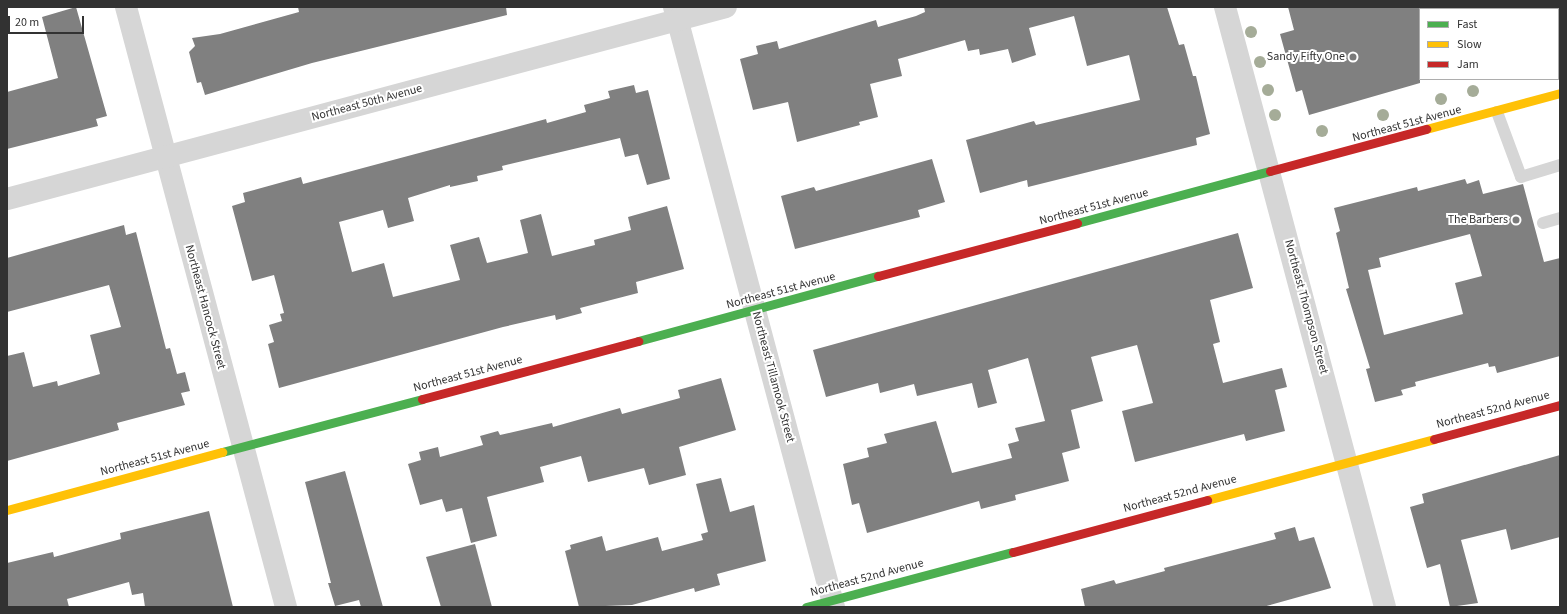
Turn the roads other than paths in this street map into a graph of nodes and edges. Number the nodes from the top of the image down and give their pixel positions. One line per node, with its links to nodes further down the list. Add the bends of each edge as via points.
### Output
1 (126, 7): 7 (street, Northeast Hancock Street)
2 (726, 7): 4 (street, Northeast 50th Avenue)
3 (1225, 7): 9 (street, Northeast Thompson Street)
4 (676, 14): 7 (street, Northeast 50th Avenue); 13 (street, Northeast Tillamook Street)
5 (1560, 93): 6 (street, Northeast 51st Avenue)
6 (1497, 112): 8 (lane, via 1521,177); 9 (street, Northeast 51st Avenue)
7 (166, 157): 10 (street, Northeast 50th Avenue); 15 (street, Northeast Hancock Street)
8 (1560, 165)
9 (1270, 172): 13 (street, Northeast 51st Avenue); 16 (street, Northeast Thompson Street)
10 (7, 199)
11 (1560, 218): 12 (lane)
12 (1542, 223)
13 (755, 310): 15 (street, Northeast 51st Avenue); 18 (street, Northeast Tillamook Street)
14 (1560, 405): 16 (street, Northeast 52nd Avenue)
15 (242, 447): 17 (street, Northeast 51st Avenue); 19 (street, Northeast Hancock Street)
16 (1346, 461): 18 (street, Northeast 52nd Avenue); 21 (street, Northeast Thompson Street)
17 (7, 510)
18 (833, 603): 20 (street, Northeast 52nd Avenue)
19 (286, 607)
20 (806, 607)
21 (1385, 607)

